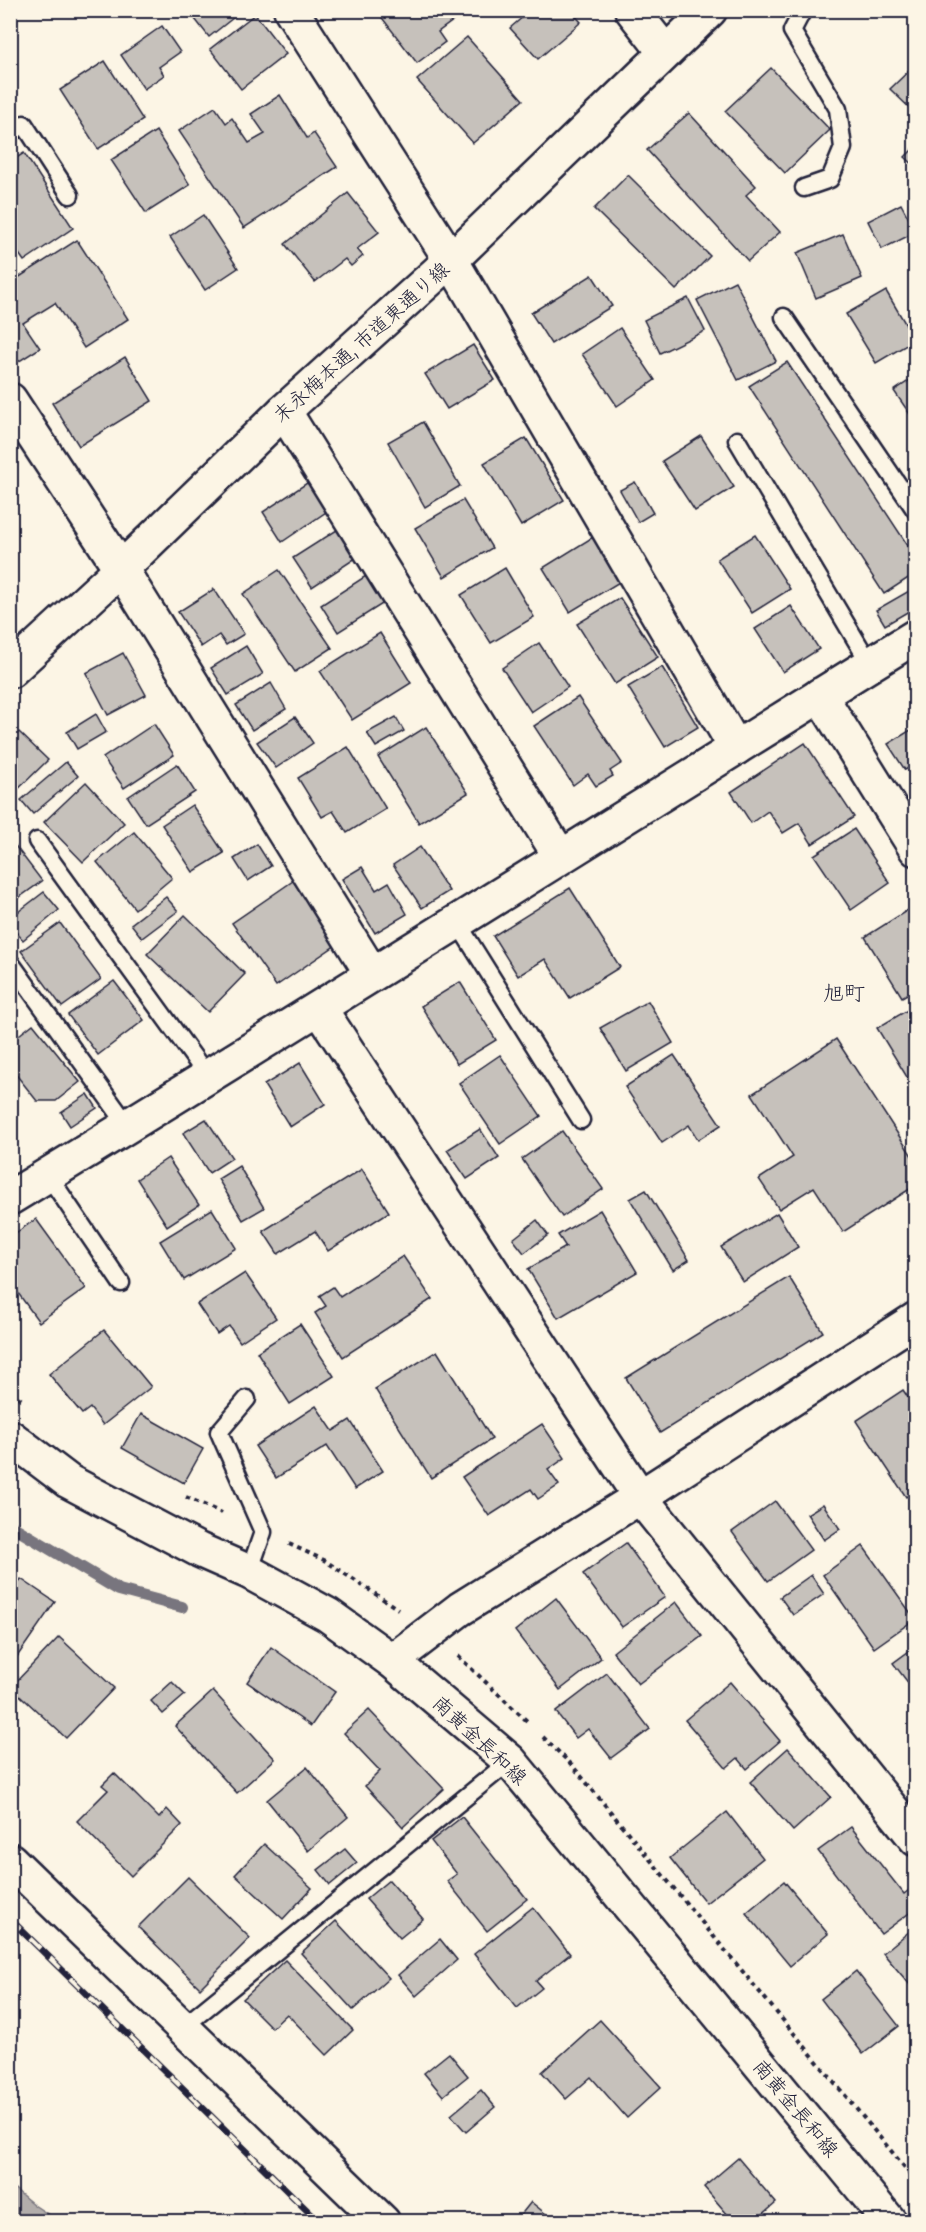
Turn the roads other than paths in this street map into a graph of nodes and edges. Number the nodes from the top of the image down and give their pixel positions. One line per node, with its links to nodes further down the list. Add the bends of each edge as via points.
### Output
1 (291, 10): 9 (street)
2 (632, 10): 5 (street)
3 (710, 10): 5 (street, 末永梅本通, 市道東通り線)
4 (803, 10): 7 (lane, via 792,31 838,109 843,148 830,179)
5 (665, 52): 9 (street, 末永梅本通, 市道東通り線)
6 (10, 133): 8 (lane, via 24,124)
7 (804, 188)
8 (70, 195)
9 (451, 260): 12 (street, 末永梅本通, 市道東通り線); 20 (street)
10 (784, 317): 14 (lane)
11 (10, 400): 15 (street)
12 (284, 411): 15 (street, 末永梅本通, 市道東通り線); 23 (street)
13 (737, 440): 17 (lane)
14 (915, 511)
15 (121, 569): 18 (street, 末永梅本通, 市道東通り線); 26 (street)
16 (915, 636): 17 (street)
17 (870, 664): 19 (street)
18 (10, 671)
19 (820, 695): 20 (street); 22 (street)
20 (736, 748): 23 (street)
21 (37, 841): 28 (lane)
22 (915, 849)
23 (560, 856): 24 (street)
24 (457, 921): 26 (street); 29 (lane)
25 (10, 962): 30 (lane)
26 (372, 974): 27 (street)
27 (320, 1009): 28 (street); 37 (street)
28 (208, 1077): 30 (street)
29 (581, 1120)
30 (128, 1126): 31 (street)
31 (48, 1175): 32 (street); 33 (lane)
32 (10, 1198)
33 (121, 1283)
34 (911, 1331): 37 (street)
35 (247, 1400): 38 (lane, via 219,1432 263,1532)
36 (10, 1437): 38 (street, 南黄金長和線, via 68,1481)
37 (640, 1497): 39 (street, via 460,1609); 41 (street)
38 (249, 1572): 39 (street, 南黄金長和線, via 328,1615)
39 (393, 1661): 40 (street, 南黄金長和線)
40 (510, 1761): 43 (lane); 45 (street, 南黄金長和線)
41 (915, 1839)
42 (10, 1860): 43 (street)
43 (183, 2027): 44 (street)
44 (383, 2222)
45 (890, 2222)

